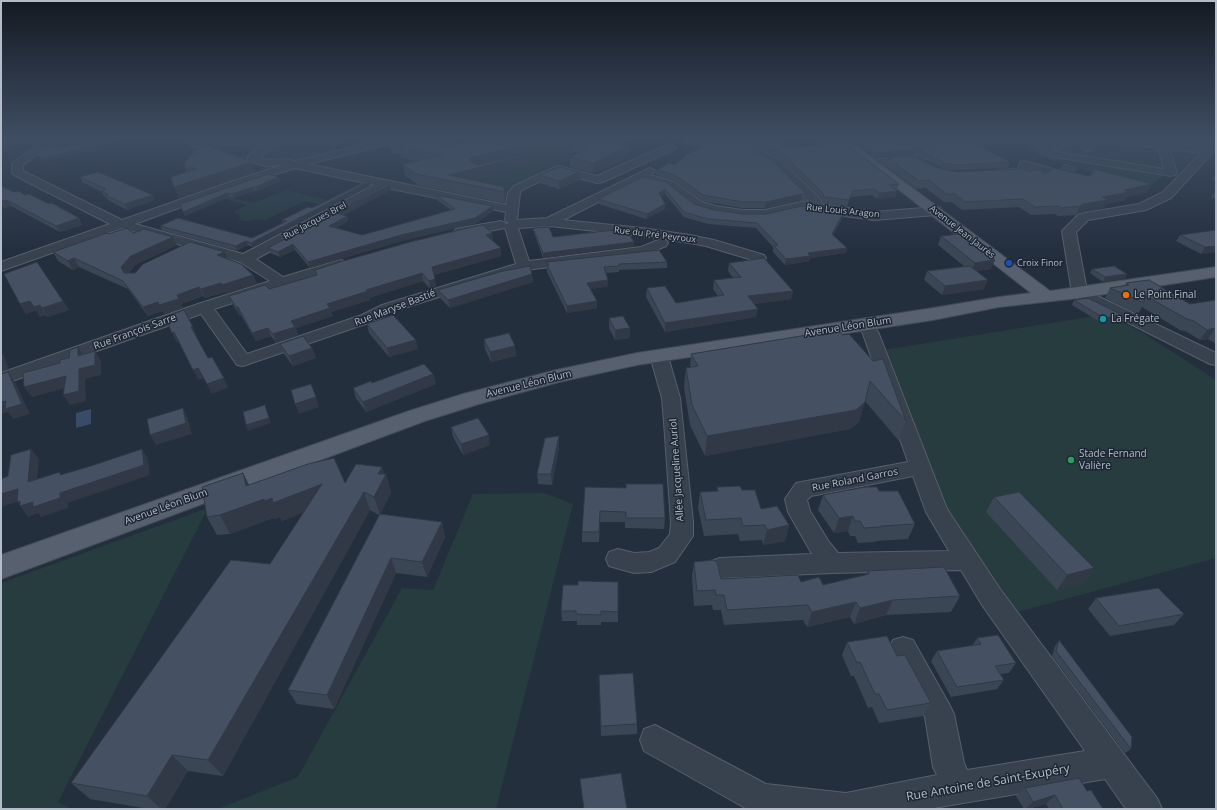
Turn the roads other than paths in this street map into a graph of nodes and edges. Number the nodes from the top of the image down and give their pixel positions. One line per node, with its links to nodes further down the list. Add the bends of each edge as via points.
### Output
1 (26, 177): 20 (street)
2 (257, 177): 20 (street)
3 (351, 177): 13 (street)
4 (542, 177): 18 (street, via 518,188 514,193)
5 (586, 177): 6 (street, via 597,180)
6 (607, 177)
7 (638, 177): 19 (street)
8 (643, 177): 16 (street, Rue Louis Aragon, via 670,184 698,205 714,210 765,214 801,206)
9 (791, 177): 16 (street, via 816,202)
10 (889, 177): 17 (main road, Avenue Jean Jaurès)
11 (1168, 177): 14 (street)
12 (1183, 177): 14 (street)
13 (385, 184): 18 (street); 26 (street, Rue Jacques Brel)
14 (1174, 188): 15 (street); 32 (street, via 1142,207 1084,217 1069,231)
15 (1154, 189)
16 (816, 207): 17 (street, Rue Louis Aragon, via 874,216)
17 (936, 211): 33 (main road, Avenue Jean Jaurès)
18 (510, 221): 19 (street); 21 (street); 28 (street)
19 (550, 222): 25 (street, Rue du Pré Peyroux, via 690,239)
20 (124, 224): 23 (street); 29 (street)
21 (444, 236)
22 (660, 243): 28 (street, Rue Maryse Bastié, via 644,251)
23 (194, 244): 24 (street); 26 (street)
24 (174, 254)
25 (759, 258)
26 (245, 259): 31 (street)
27 (355, 260): 31 (street, Rue François Sarre)
28 (524, 266): 34 (street, Rue Maryse Bastié, via 388,308 368,318 243,361)
29 (1, 267)
30 (1216, 272): 32 (main road, Avenue Léon Blum)
31 (282, 283): 34 (street, Rue François Sarre)
32 (1080, 293): 33 (main road, Avenue Léon Blum); 37 (street)
33 (1046, 297): 35 (main road, Avenue Léon Blum)
34 (204, 307): 38 (street, Rue François Sarre)
35 (865, 324): 36 (main road, Avenue Léon Blum); 39 (street, via 871,334)
36 (659, 356): 40 (street, Allée Jacqueline Auriol, via 671,398 674,422 681,536 667,554 651,562 634,563); 43 (main road, Avenue Léon Blum, via 556,376 417,416)
37 (1216, 360)
38 (1, 379)
39 (920, 467): 41 (street, via 937,512); 42 (street, Rue Roland Garros, via 804,489 796,499 799,512)
40 (618, 559)
41 (966, 560): 42 (street); 47 (street)
42 (832, 563): 44 (street)
43 (1, 567)
44 (720, 568)
45 (903, 649): 48 (street, via 939,714 949,767)
46 (655, 740): 48 (street, Rue Antoine de Saint-Exupéry, via 763,800 846,808)
47 (1112, 762): 48 (street, Rue Antoine de Saint-Exupéry); 49 (street)
48 (960, 787)
49 (1146, 809)

